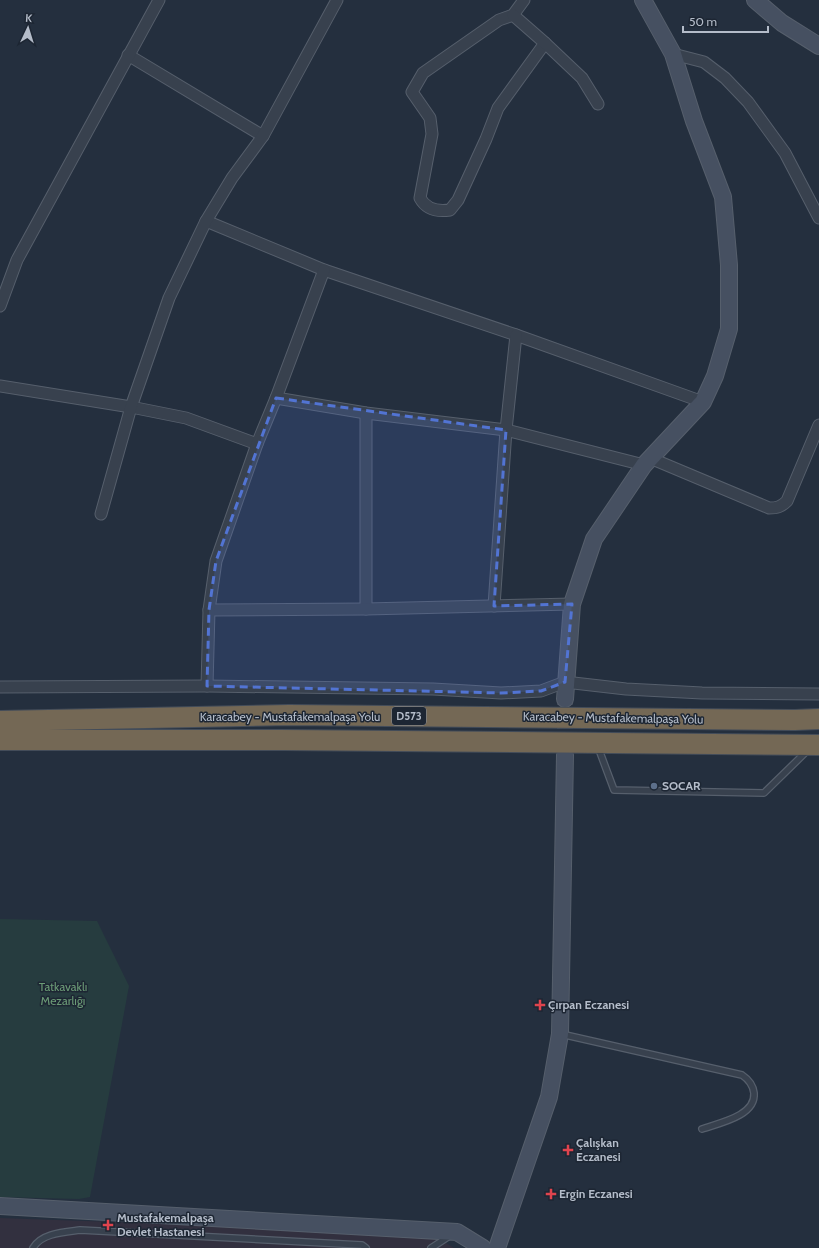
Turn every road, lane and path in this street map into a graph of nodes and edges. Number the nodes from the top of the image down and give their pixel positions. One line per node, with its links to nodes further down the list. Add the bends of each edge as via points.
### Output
1 (159, 0): 10 (street)
2 (337, 0): 12 (street)
3 (524, 0): 6 (street)
4 (643, 0): 9 (street)
5 (755, 0): 8 (street, via 782,23)
6 (513, 15): 7 (street); 7 (street, via 499,20 424,73 412,92 430,118 432,134 420,198 424,205 440,211 450,210 458,200 498,108)
7 (545, 43): 11 (street, via 582,78)
8 (819, 46)
9 (673, 54): 13 (street, via 704,62 725,78 748,102 785,153); 20 (street, via 694,121 723,197 729,265 729,329 715,376)
10 (128, 55): 12 (street); 16 (street, via 16,260)
11 (598, 104)
12 (263, 136): 14 (street, via 232,178)
13 (819, 218)
14 (206, 221): 15 (street); 21 (street, via 169,298)
15 (324, 270): 17 (street); 19 (street)
16 (0, 306)
17 (516, 335): 20 (street); 24 (street)
18 (0, 386): 21 (street)
19 (276, 398): 22 (street); 25 (street)
20 (702, 402): 26 (street)
21 (131, 407): 25 (street, via 186,418); 27 (street)
22 (366, 413): 24 (street); 30 (street)
23 (819, 425): 26 (street, via 786,501 779,507 769,508)
24 (506, 430): 26 (street); 29 (street)
25 (257, 444): 31 (street, via 216,561)
26 (647, 462): 28 (street, via 594,539)
27 (102, 514)
28 (572, 604): 29 (street); 32 (street)
29 (494, 606): 30 (street)
30 (366, 609): 31 (street)
31 (209, 610): 33 (street)
32 (566, 682): 33 (street, via 541,691 502,693 433,689); 35 (street, via 694,693); 36 (street)
33 (207, 686): 34 (street)
34 (0, 687)
35 (819, 694)
36 (565, 699)
37 (819, 719): 38 (highway, Karacabey - Mustafakemalpaşa Yolu / D573, via 289,716)
38 (0, 721)
39 (0, 740): 40 (highway, Karacabey - Mustafakemalpaşa Yolu / D573)
40 (597, 743): 41 (highway, Karacabey - Mustafakemalpaşa Yolu / D573); 41 (lane, via 614,790 764,793)
41 (816, 745)
42 (565, 755): 43 (street)
43 (560, 1034): 44 (lane, via 747,1078 754,1093 750,1107 740,1115); 51 (street, via 549,1097)
44 (702, 1129)
45 (0, 1206): 46 (street)
46 (457, 1232): 47 (street); 50 (lane)
47 (480, 1247)
48 (33, 1248): 49 (lane, via 35,1244 53,1234 80,1230 362,1245)
49 (366, 1248)
50 (431, 1248)
51 (497, 1248)

